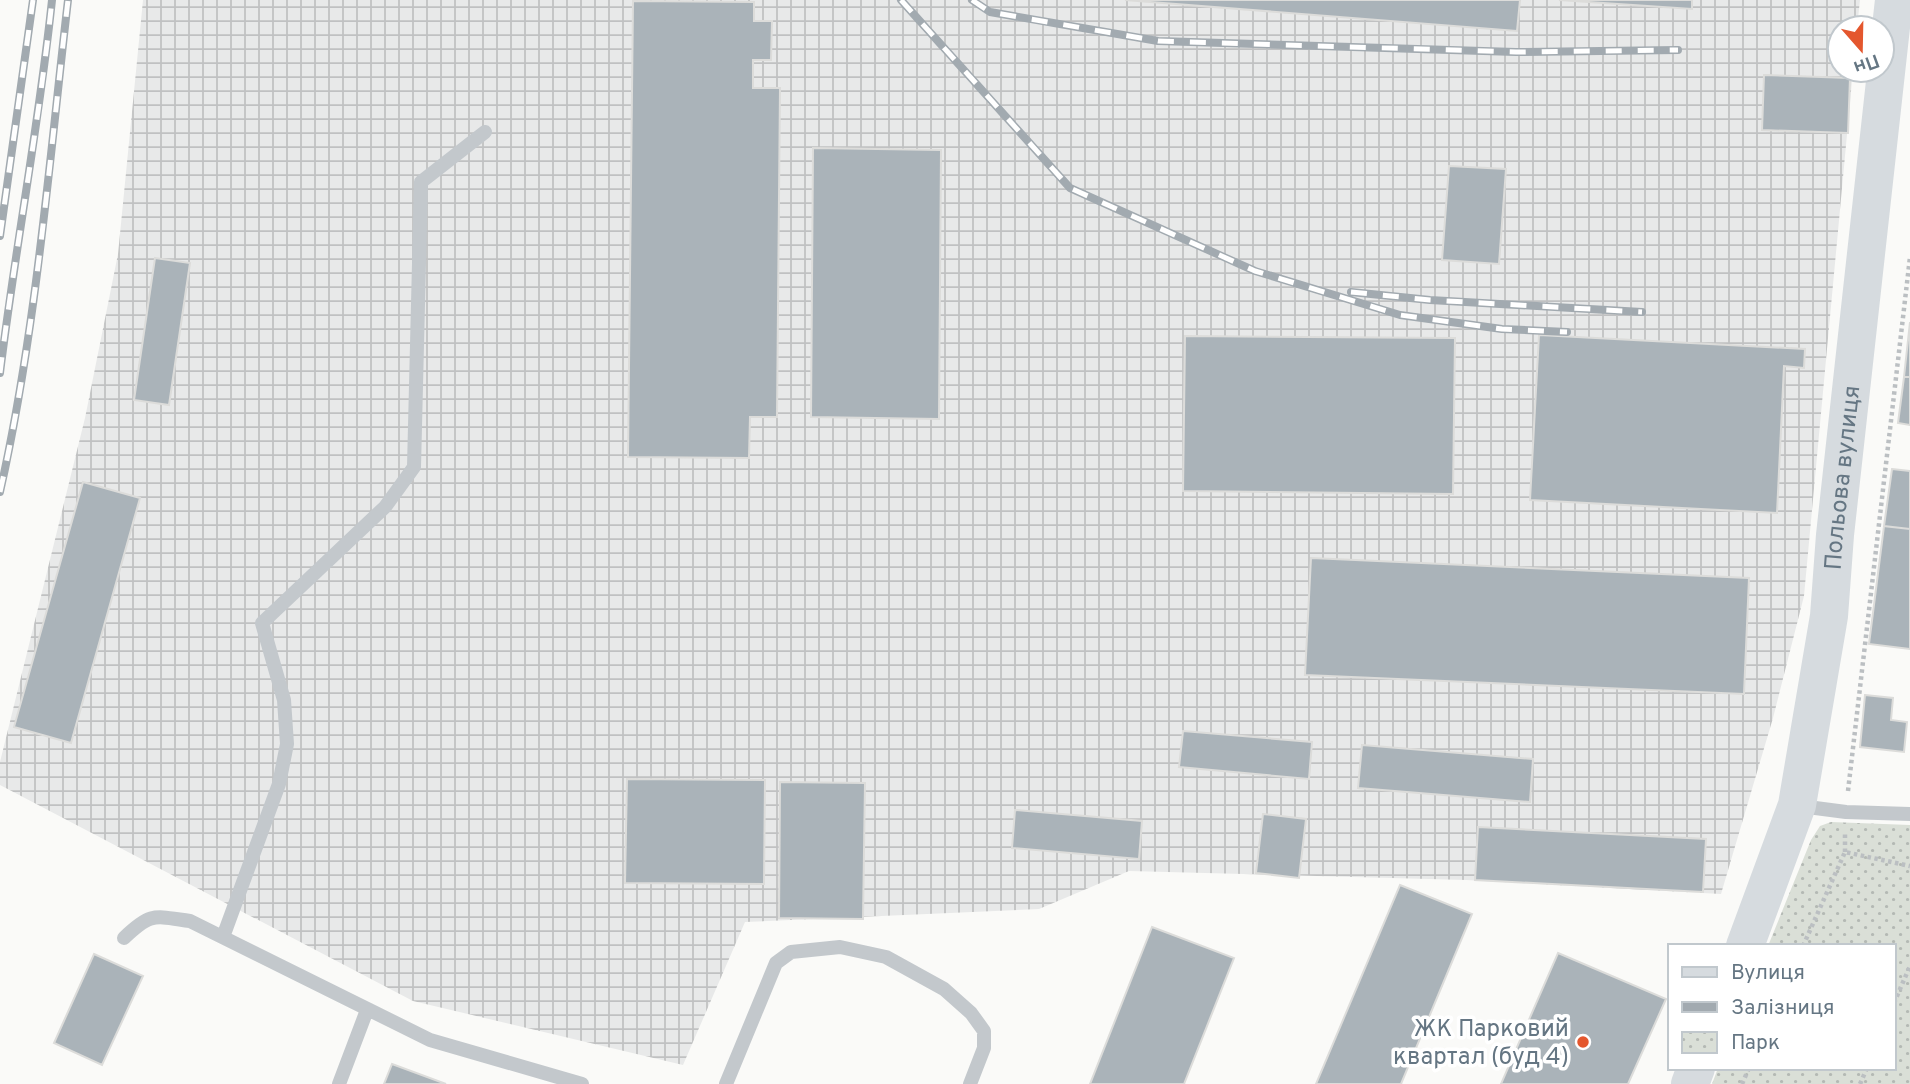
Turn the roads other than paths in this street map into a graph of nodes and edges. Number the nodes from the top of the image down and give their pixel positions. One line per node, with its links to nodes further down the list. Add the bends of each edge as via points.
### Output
1 (1894, 0): 3 (main road, Польова вулиця, via 1829,615)
2 (485, 132): 5 (lane, via 421,182 414,467 385,506 262,622 285,700 287,744 279,784)
3 (1797, 805): 4 (lane); 7 (main road, Польова вулиця)
4 (1910, 814)
5 (223, 937): 6 (lane, via 190,921 155,916); 8 (lane)
6 (124, 939)
7 (1746, 944)
8 (367, 1010): 9 (lane); 10 (lane, via 430,1040)
9 (339, 1084)
10 (582, 1084)
11 (726, 1084): 12 (lane, via 776,963 791,952 840,947 886,957 944,989 971,1013 984,1031 984,1048)
12 (970, 1084)

